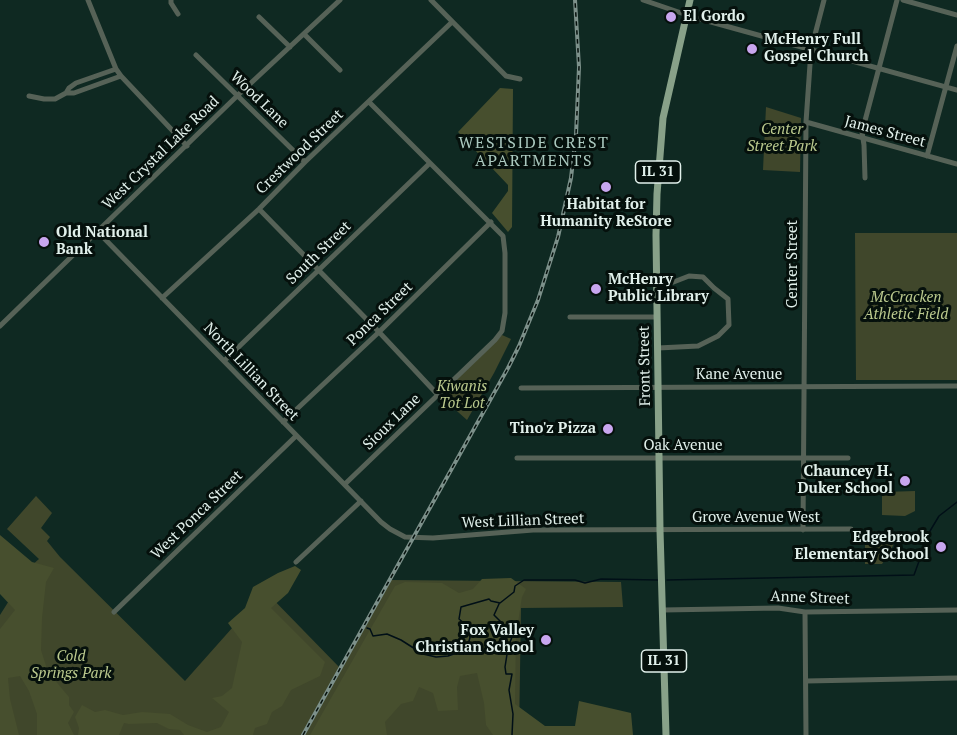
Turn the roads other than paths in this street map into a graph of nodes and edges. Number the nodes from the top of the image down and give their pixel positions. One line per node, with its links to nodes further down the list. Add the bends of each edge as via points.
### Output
1 (88, 0): 21 (street)
2 (171, 0): 10 (street)
3 (340, 0): 15 (street, West Crystal Lake Road)
4 (432, 0): 14 (street)
5 (643, 0): 11 (street)
6 (690, 0): 11 (main road, Front Street / IL 31)
7 (824, 0): 18 (street, Center Street)
8 (897, 0): 20 (street)
9 (903, 0): 12 (street)
10 (178, 14)
11 (686, 14): 18 (street); 43 (main road, Front Street / IL 31, via 663,117 657,194)
12 (957, 15)
13 (259, 17): 17 (street)
14 (452, 22): 24 (street, via 506,76); 30 (street, Crestwood Street)
15 (304, 34): 17 (street, West Crystal Lake Road); 22 (street)
16 (957, 46): 25 (street)
17 (290, 47): 29 (street, West Crystal Lake Road)
18 (811, 50): 20 (street); 31 (street, Center Street)
19 (196, 55): 29 (street, Wood Lane)
20 (878, 68): 25 (street); 32 (street)
21 (116, 69): 23 (street); 27 (street, via 76,83)
22 (340, 70)
23 (121, 76): 27 (street); 33 (street)
24 (520, 79)
25 (946, 87): 26 (street); 34 (street)
26 (957, 90)
27 (66, 93): 28 (street, via 55,99)
28 (29, 96)
29 (237, 96): 33 (street, West Crystal Lake Road); 35 (street, Wood Lane)
30 (369, 102): 35 (street, Crestwood Street); 36 (street)
31 (806, 122): 32 (street, James Street); 52 (street, Center Street)
32 (863, 138): 34 (street, James Street); 38 (street)
33 (187, 146): 41 (street, West Crystal Lake Road)
34 (927, 156): 37 (street, James Street)
35 (305, 162): 39 (street, Crestwood Street)
36 (430, 163): 40 (street); 42 (street, South Street)
37 (957, 164)
38 (865, 178)
39 (259, 209): 42 (street); 44 (street, Crestwood Street)
40 (491, 222): 48 (street, Ponca Street); 55 (street, Sioux Lane, via 503,236 505,253 502,330)
41 (97, 231): 44 (street, North Lillian Street); 47 (street, West Crystal Lake Road)
42 (318, 270): 48 (street); 50 (street, South Street)
43 (657, 283): 46 (main road, Front Street / IL 31); 49 (street, via 703,277 729,299 729,325 718,336 698,346)
44 (162, 298): 50 (street, North Lillian Street)
45 (570, 317): 46 (street)
46 (657, 317): 49 (main road, Front Street / IL 31)
47 (0, 326)
48 (379, 332): 55 (street); 56 (street, Ponca Street)
49 (658, 348): 54 (main road, Front Street / IL 31)
50 (224, 361): 56 (street, North Lillian Street)
51 (957, 386): 52 (street, Kane Avenue)
52 (804, 387): 54 (street, Kane Avenue); 60 (street, Center Street)
53 (521, 388): 54 (street, Kane Avenue)
54 (658, 388): 59 (main road, Front Street / IL 31)
55 (438, 394): 62 (street, Sioux Lane)
56 (284, 422): 57 (street, North Lillian Street)
57 (296, 436): 62 (street, North Lillian Street); 71 (street, West Ponca Street)
58 (517, 458): 59 (street, Oak Avenue)
59 (660, 458): 60 (street, Oak Avenue); 66 (main road, Front Street / IL 31)
60 (804, 458): 61 (street, Oak Avenue); 67 (street, Center Street)
61 (849, 458)
62 (345, 484): 63 (street, North Lillian Street)
63 (361, 501): 64 (street, North Lillian Street); 68 (street)
64 (390, 529): 66 (street, West Lillian Street, via 413,538 533,530)
65 (851, 529): 67 (street, Grove Avenue West)
66 (660, 530): 67 (street, Grove Avenue West); 69 (main road, Front Street / IL 31)
67 (803, 530)
68 (296, 562)
69 (663, 610): 72 (street, Anne Street, via 778,608); 75 (main road, Front Street / IL 31)
70 (957, 610): 72 (street, Anne Street)
71 (114, 612)
72 (805, 612): 74 (street)
73 (957, 678): 74 (street)
74 (806, 681): 76 (street)
75 (666, 735)
76 (806, 735)

